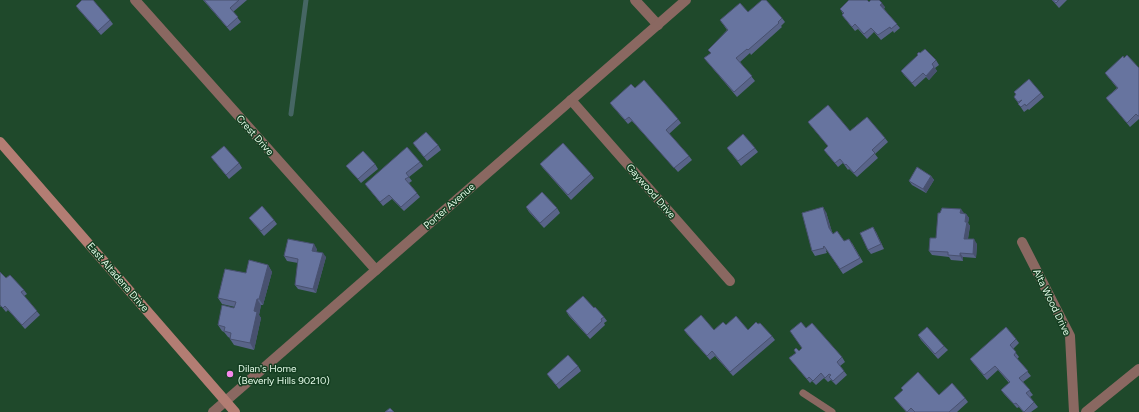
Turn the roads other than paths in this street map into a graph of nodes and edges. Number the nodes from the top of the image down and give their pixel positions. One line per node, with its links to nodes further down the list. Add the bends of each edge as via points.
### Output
1 (135, 0): 8 (street, Crest Drive)
2 (635, 0): 4 (street)
3 (686, 0): 4 (street, Porter Avenue)
4 (658, 25): 5 (street, Porter Avenue)
5 (571, 100): 8 (street, Porter Avenue); 9 (street, Gaywood Drive)
6 (0, 142): 12 (main road, East Altadena Drive)
7 (1022, 242): 16 (street, Alta Wood Drive, via 1070,336)
8 (376, 270): 12 (street, Porter Avenue)
9 (730, 281)
10 (1139, 369): 17 (street)
11 (803, 393): 15 (lane)
12 (225, 401): 13 (street, Porter Avenue); 14 (main road, East Altadena Drive)
13 (213, 412)
14 (235, 412)
15 (832, 412)
16 (1074, 412)
17 (1086, 412)

